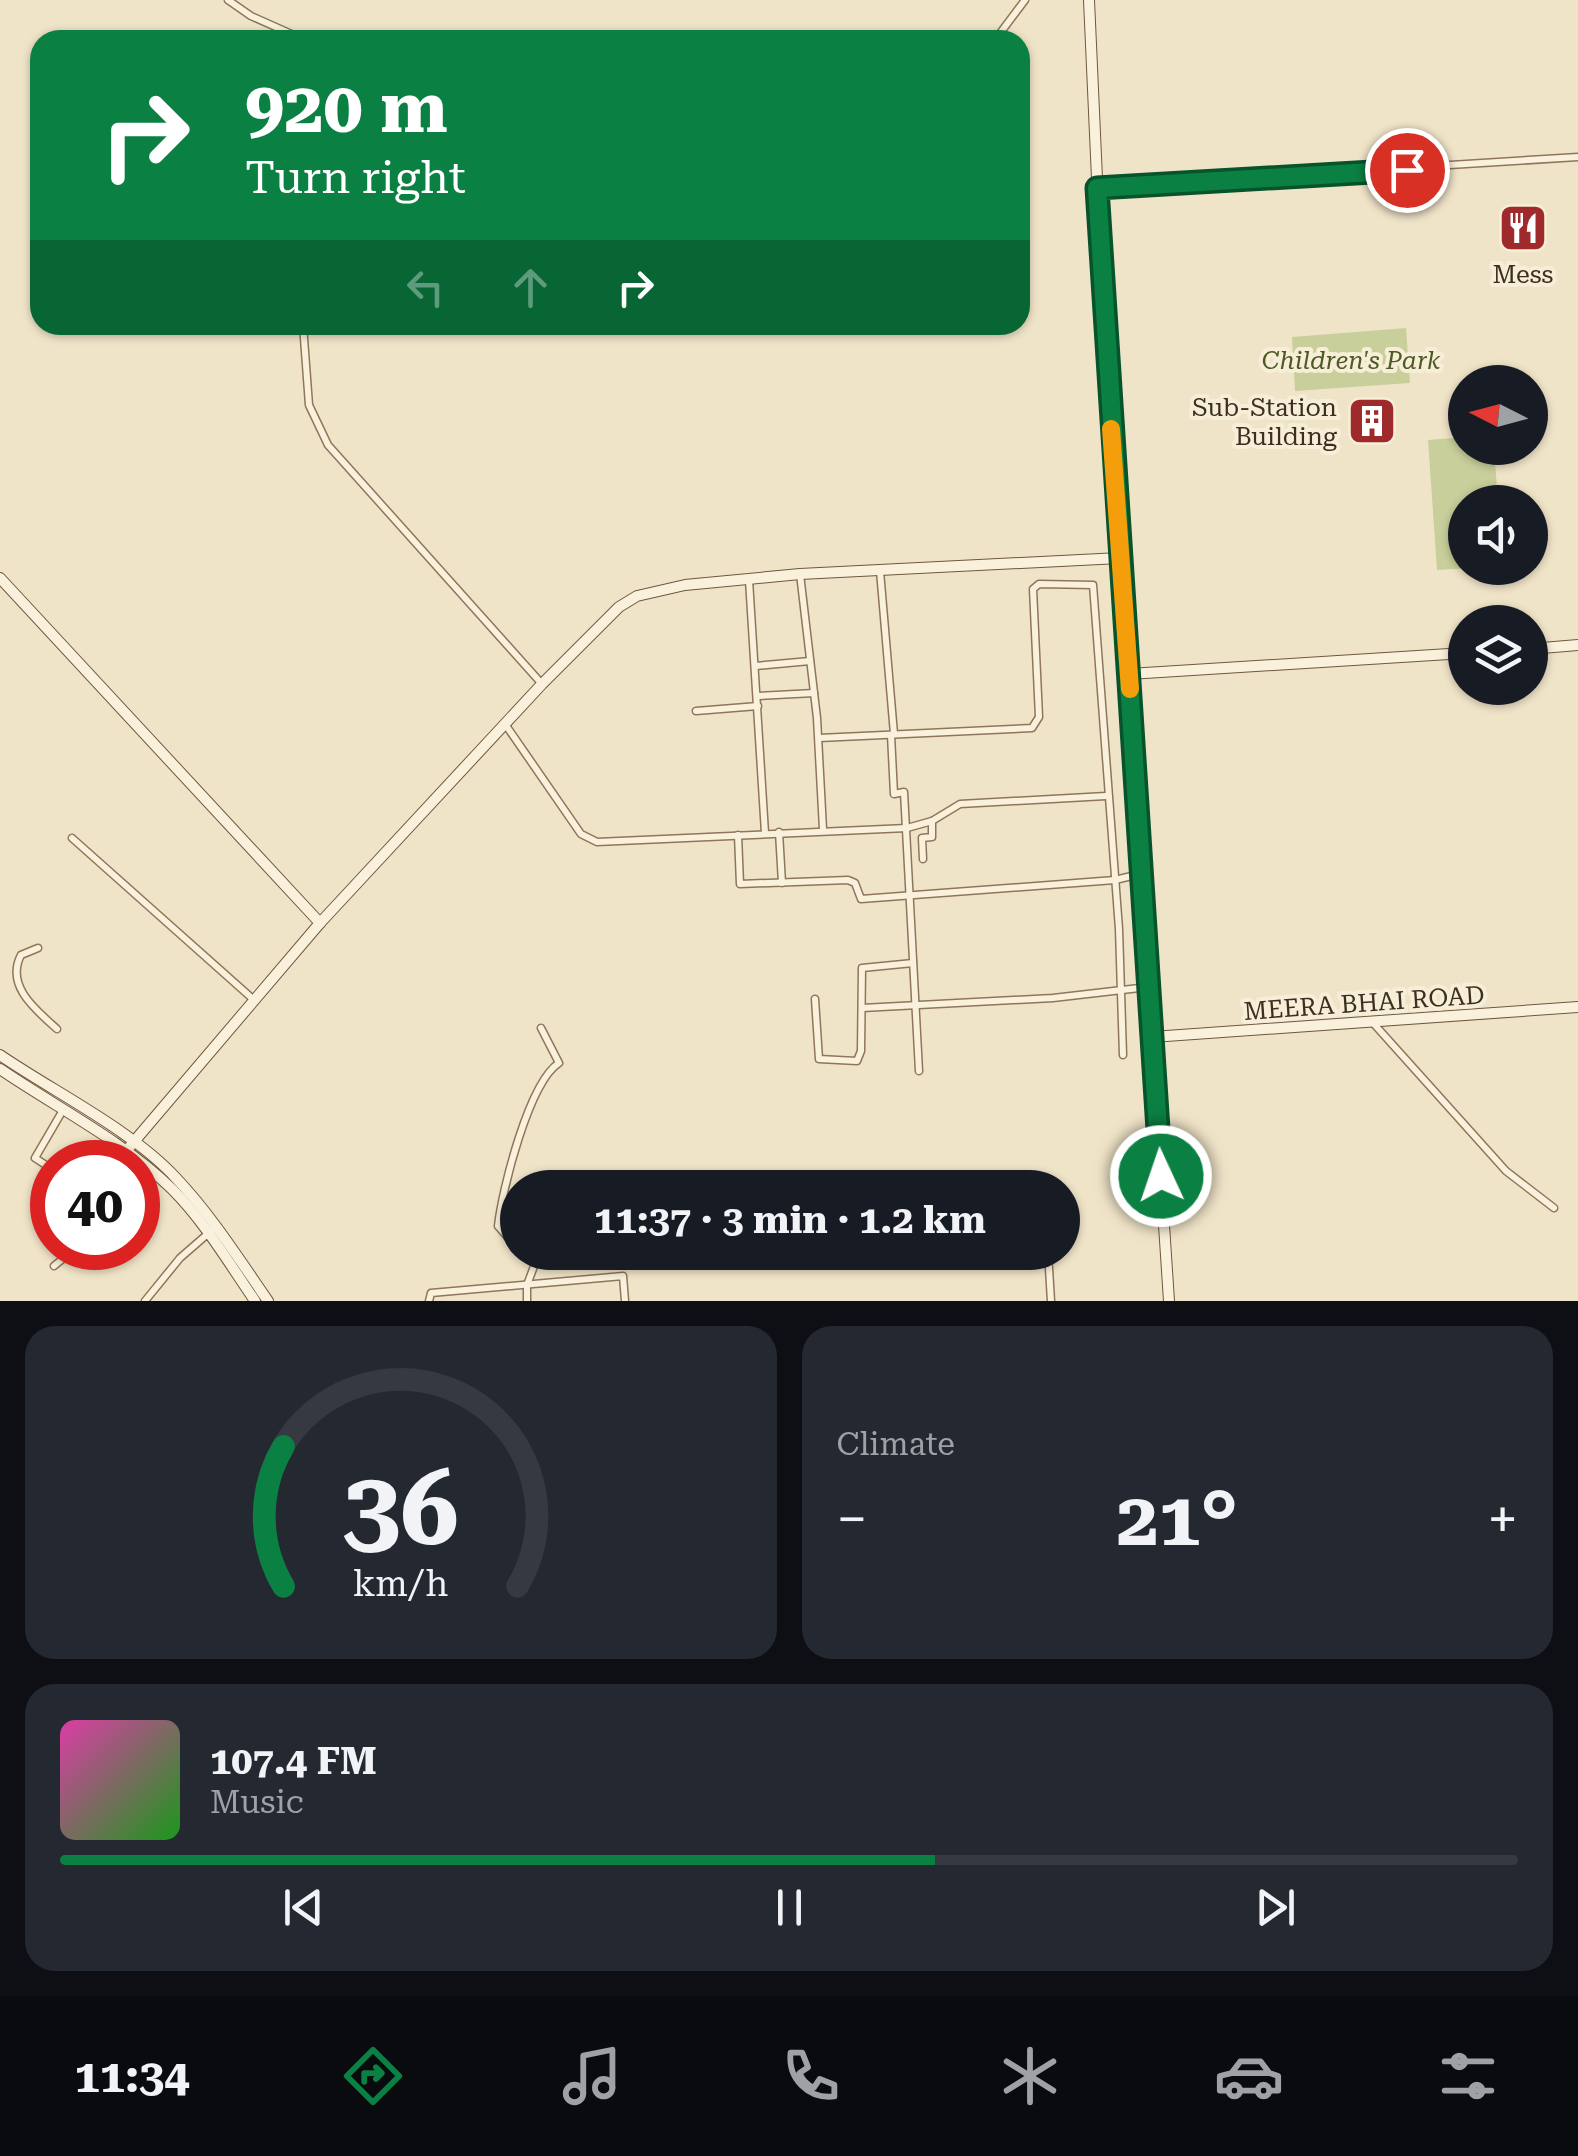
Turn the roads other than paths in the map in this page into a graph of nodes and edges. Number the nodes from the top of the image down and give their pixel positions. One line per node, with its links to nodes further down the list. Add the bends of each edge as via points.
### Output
1 (228, 0): 4 (street)
2 (1025, 0): 5 (street)
3 (1088, 0): 7 (street)
4 (283, 30)
5 (1002, 30)
6 (1578, 157): 7 (street)
7 (1097, 188): 9 (street)
8 (304, 335): 20 (street, via 311,414 328,446)
9 (1120, 558): 10 (street); 19 (street)
10 (880, 570): 11 (street); 26 (street)
11 (800, 574): 13 (street); 17 (street)
12 (0, 578): 41 (street)
13 (749, 579): 18 (street); 20 (street, via 637,596)
14 (1578, 646): 15 (street)
15 (1548, 648)
16 (1448, 654): 19 (street)
17 (810, 661): 18 (street); 21 (street)
18 (755, 666): 22 (street)
19 (1129, 674): 37 (street)
20 (542, 684): 25 (street)
21 (814, 693): 22 (street); 27 (street)
22 (757, 696): 23 (street)
23 (758, 706): 24 (street); 33 (street)
24 (696, 711)
25 (505, 724): 34 (street, via 590,841); 41 (street)
26 (893, 734): 27 (street); 28 (street, via 1036,726 1034,588 1089,584); 30 (street, via 894,794 904,792)
27 (819, 738): 31 (street)
28 (1106, 796): 29 (street, via 960,804); 38 (street)
29 (932, 820): 30 (street); 36 (street, via 932,837 922,838)
30 (907, 828): 31 (street); 40 (street)
31 (823, 829): 32 (street)
32 (779, 832): 33 (street); 39 (street)
33 (765, 833): 34 (street)
34 (738, 835): 39 (street, via 740,884)
35 (72, 838): 47 (street)
36 (924, 859)
37 (1140, 874): 38 (street); 44 (street)
38 (1115, 880): 40 (street); 45 (street)
39 (782, 882): 40 (street, via 848,880 861,898)
40 (911, 895): 43 (street)
41 (320, 923): 47 (street)
42 (38, 948): 53 (street, via 21,954 16,974 21,992)
43 (913, 962): 48 (street); 49 (street, via 862,968)
44 (1148, 987): 45 (street); 54 (street)
45 (1122, 992): 48 (street); 55 (street)
46 (814, 999): 49 (street, via 816,1053 822,1060 860,1059)
47 (254, 1001): 63 (street)
48 (916, 1004): 49 (street); 58 (street)
49 (862, 1008)
50 (1578, 1008): 51 (street, MEERA BHAI ROAD)
51 (1374, 1024): 54 (street, MEERA BHAI ROAD); 66 (street, via 1506,1171)
52 (541, 1028): 64 (street, via 559,1063 538,1092)
53 (57, 1029)
54 (1152, 1036): 78 (street)
55 (1124, 1054)
56 (0, 1055): 62 (street)
57 (0, 1069): 59 (street)
58 (919, 1072)
59 (63, 1110): 60 (street); 61 (street)
60 (46, 1140)
61 (119, 1140)
62 (121, 1140)
63 (135, 1140)
64 (510, 1170)
65 (160, 1177): 67 (street)
66 (1554, 1208)
67 (212, 1230): 71 (street); 72 (street); 73 (street)
68 (532, 1270): 70 (street)
69 (1049, 1270): 77 (street)
70 (526, 1284): 74 (street, via 431,1293); 75 (street); 76 (street, via 623,1276)
71 (145, 1301)
72 (255, 1301)
73 (268, 1301)
74 (429, 1301)
75 (527, 1301)
76 (625, 1301)
77 (1051, 1301)
78 (1169, 1301)

